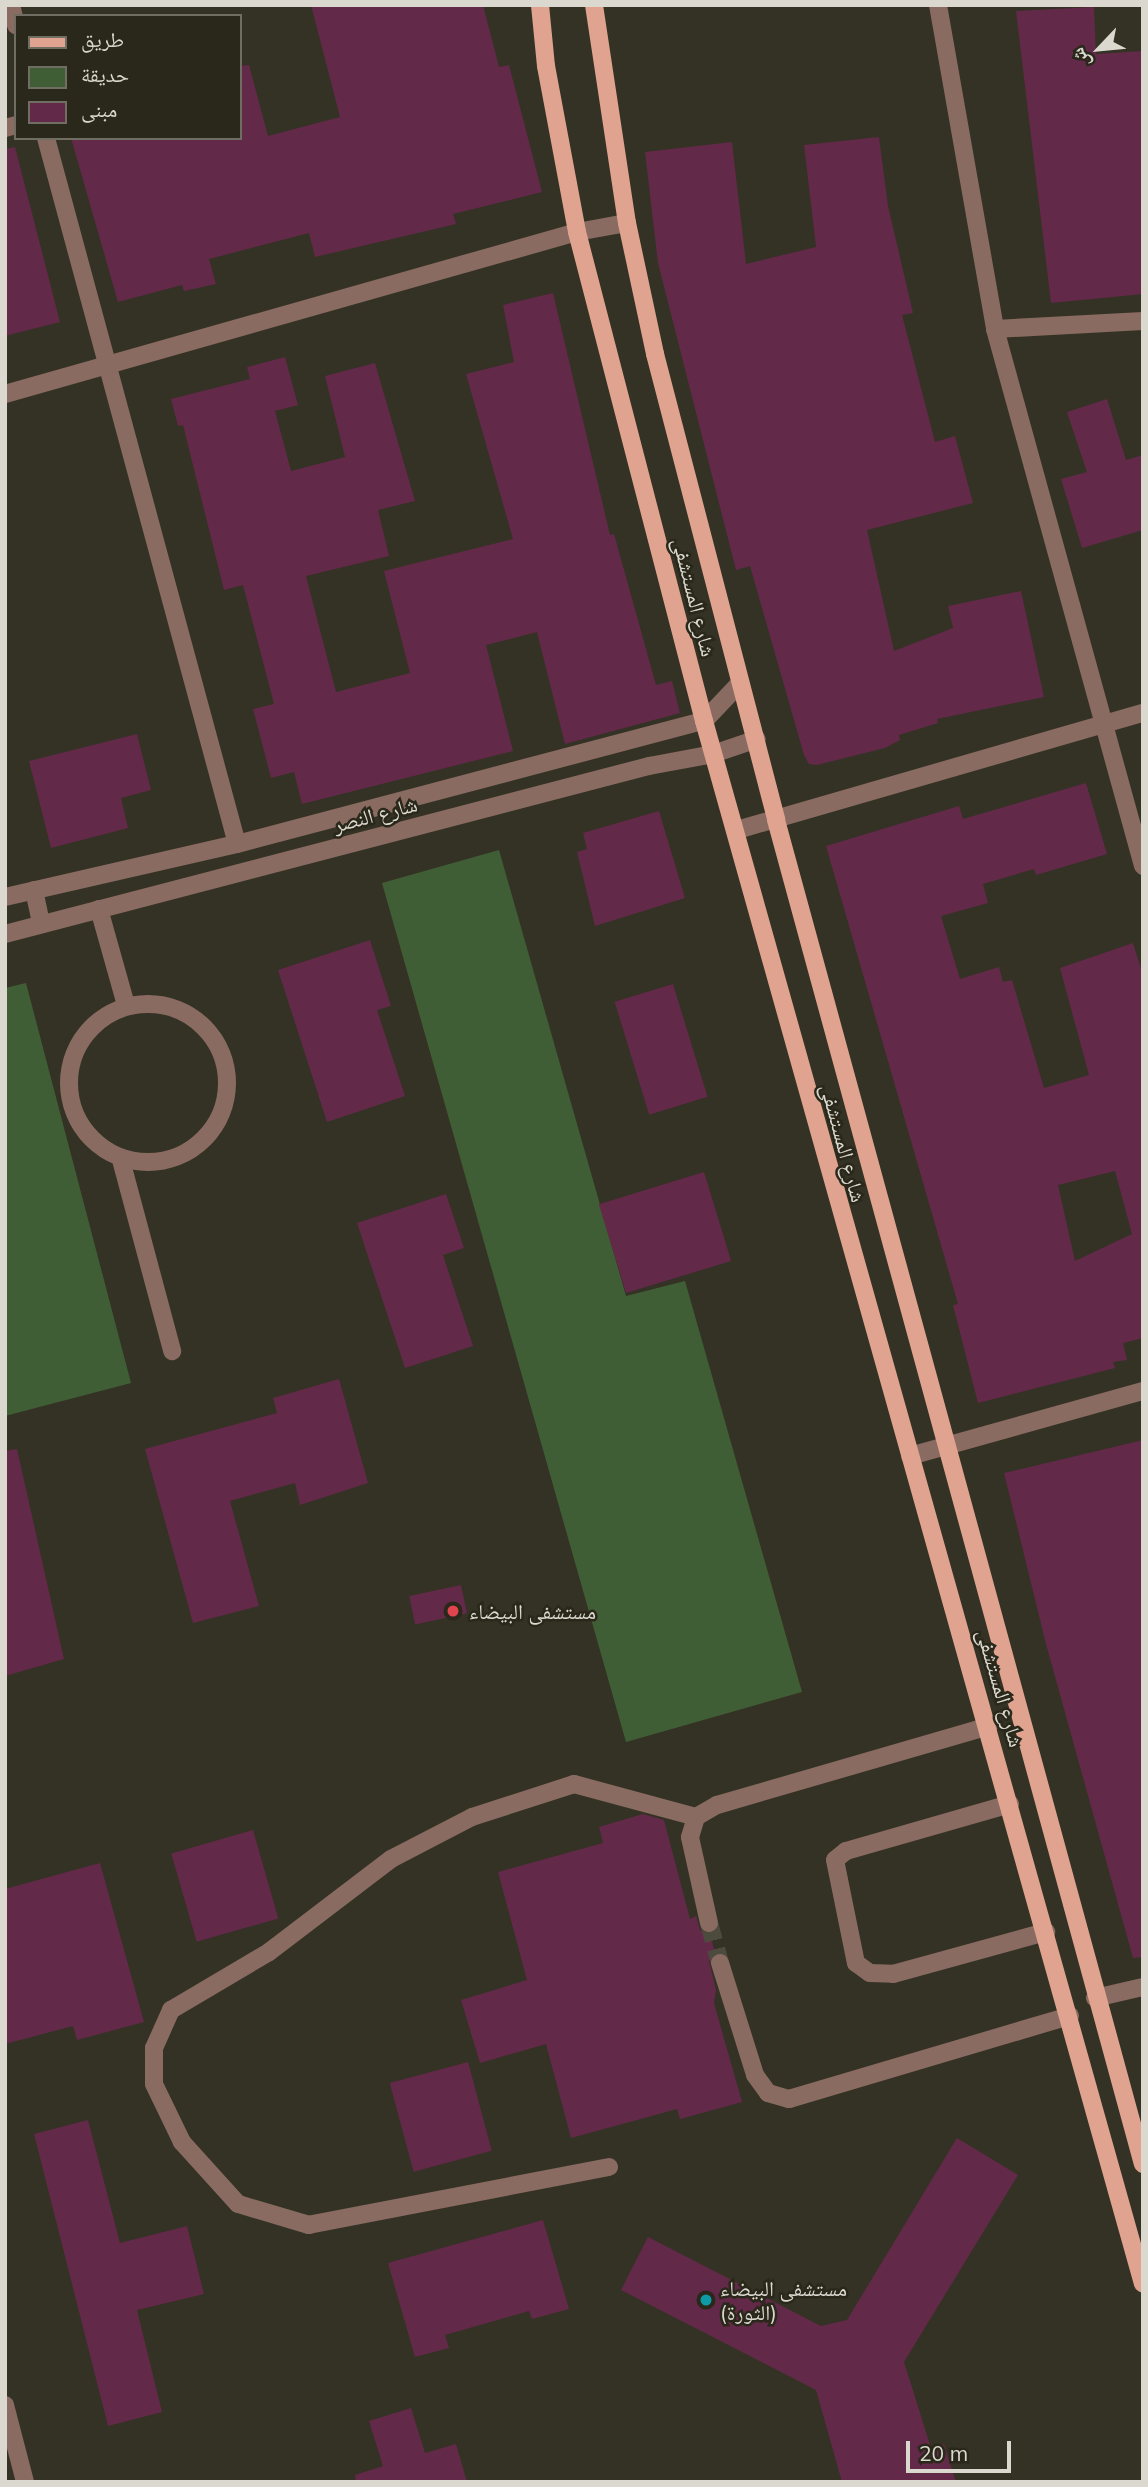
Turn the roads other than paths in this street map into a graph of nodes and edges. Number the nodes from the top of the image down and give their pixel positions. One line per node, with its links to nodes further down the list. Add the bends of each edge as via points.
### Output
1 (540, 5): 6 (main road, شارع المستشفى, via 546,66)
2 (594, 5): 5 (main road, شارع المستشفى)
3 (938, 5): 8 (street)
4 (47, 140): 9 (street)
5 (627, 223): 6 (street); 11 (main road, شارع المستشفى, via 655,354)
6 (578, 232): 9 (street); 13 (main road, شارع المستشفى)
7 (1143, 321): 8 (street)
8 (995, 328): 14 (street)
9 (108, 365): 10 (street); 19 (street)
10 (5, 394)
11 (740, 683): 13 (street); 15 (main road, شارع المستشفى)
12 (1143, 713): 14 (street)
13 (704, 721): 16 (main road, شارع المستشفى); 19 (street, شارع النصر)
14 (1101, 725): 17 (street); 20 (street)
15 (757, 738): 16 (street, شارع النصر); 17 (main road, شارع المستشفى)
16 (713, 754): 18 (main road, شارع المستشفى); 23 (street, شارع النصر, via 649,766)
17 (776, 820): 18 (street); 30 (main road, شارع المستشفى)
18 (737, 830): 31 (main road, شارع المستشفى)
19 (237, 844): 21 (street, شارع النصر)
20 (1143, 866)
21 (34, 890): 22 (street, شارع النصر); 24 (street)
22 (5, 897)
23 (99, 909): 24 (street, شارع النصر); 26 (street)
24 (41, 924): 25 (street, شارع النصر)
25 (5, 934)
26 (126, 1005): 27 (street, via 91,1026 70,1060 69,1088 69,1101 87,1138); 27 (street, via 163,1004 197,1019 221,1049 229,1086 219,1123 193,1150 159,1164)
27 (121, 1160): 28 (street)
28 (172, 1351)
29 (1143, 1391): 30 (street)
30 (947, 1445): 31 (street); 39 (main road, شارع المستشفى)
31 (910, 1456): 32 (main road, شارع المستشفى)
32 (989, 1726): 33 (main road, شارع المستشفى); 34 (street, via 717,1805)
33 (1010, 1804): 36 (main road, شارع المستشفى); 36 (street, via 846,1851 835,1860 856,1963 870,1973 893,1974)
34 (696, 1817): 35 (street, via 690,1837); 42 (street, via 574,1784 472,1817 391,1859 270,1952 171,2010 154,2048 154,2084 182,2142 238,2204 309,2225)
35 (709, 1923)
36 (1046, 1932): 40 (main road, شارع المستشفى)
37 (720, 1963): 40 (street, via 755,2075 768,2093 789,2099)
38 (1143, 1987): 39 (street)
39 (1095, 1998): 41 (main road, شارع المستشفى)
40 (1070, 2016): 43 (main road, شارع المستشفى)
41 (1143, 2164)
42 (609, 2167)
43 (1143, 2284)
44 (5, 2405): 45 (street)
45 (26, 2482)

